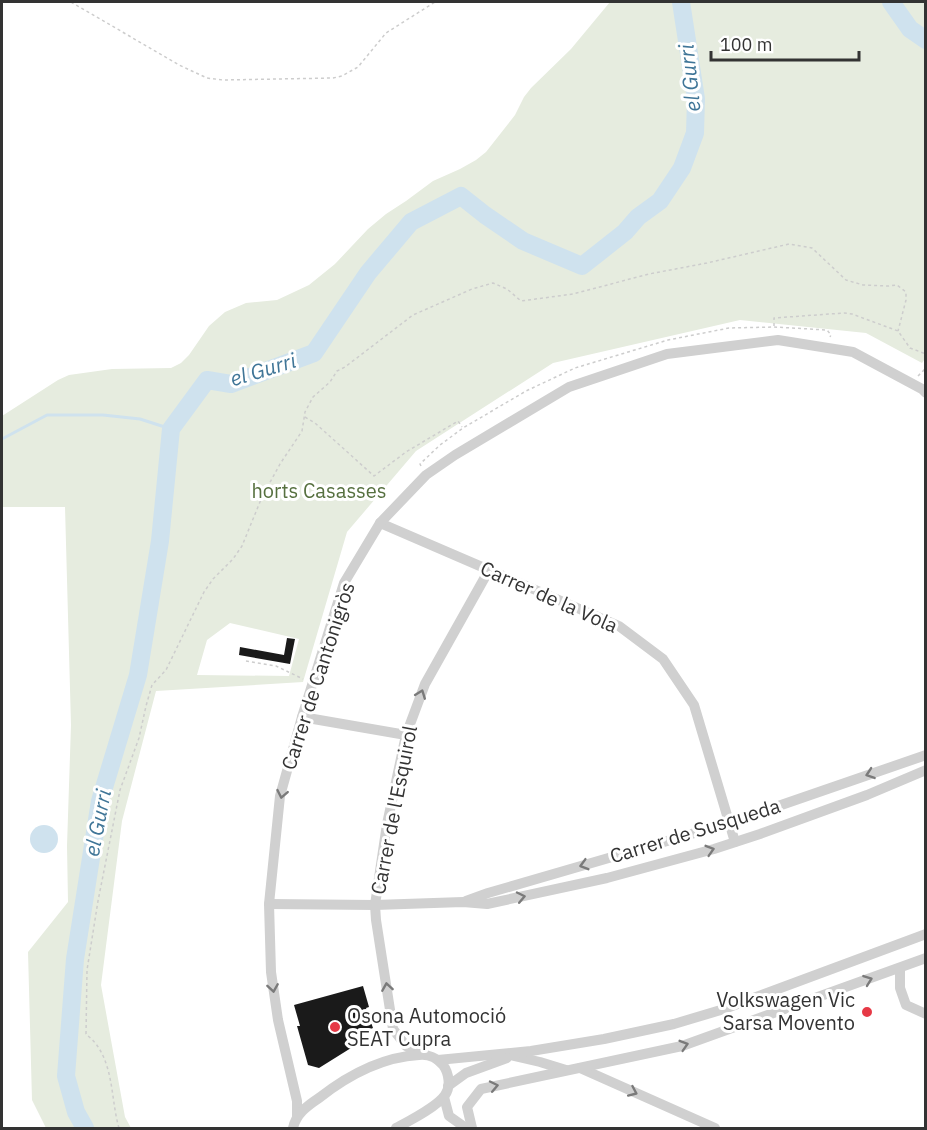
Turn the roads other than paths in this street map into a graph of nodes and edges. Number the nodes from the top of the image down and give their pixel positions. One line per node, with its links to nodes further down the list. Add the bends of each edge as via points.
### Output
1 (926, 393): 2 (street, Carrer de Cantonigròs, via 853,352 778,340 667,354 569,387 426,475)
2 (380, 523): 3 (street, Carrer de la Vola); 4 (street, Carrer de Cantonigròs, via 344,583)
3 (489, 570): 5 (street, Carrer de l'Esquirol, one-way to 3, via 425,684); 8 (street, Carrer de la Vola, via 619,627 663,659 694,705)
4 (302, 717): 5 (street); 11 (street, Carrer de Cantonigròs, one-way to 11, via 280,796)
5 (406, 735): 12 (street, Carrer de l'Esquirol)
6 (926, 755): 8 (street, Carrer de Susqueda, one-way to 8)
7 (926, 770): 9 (street, Carrer de Susqueda)
8 (729, 823): 9 (street, Carrer de la Vola); 10 (street, Carrer de Susqueda, one-way to 10)
9 (735, 842): 10 (street, Carrer de Susqueda, one-way to 9, via 487,904 597,881)
10 (463, 902): 12 (street, Carrer de Susqueda)
11 (269, 904): 12 (street, Carrer de Susqueda); 24 (street, Carrer de Cantonigròs, one-way to 24, via 271,972)
12 (375, 905): 18 (street, Carrer de l'Esquirol, one-way to 12, via 406,1046 393,1029)
13 (926, 934): 17 (street, via 674,1024)
14 (926, 958): 15 (street)
15 (900, 968): 16 (street, via 900,988 906,1005); 21 (street, one-way to 15, via 681,1046)
16 (926, 1014)
17 (531, 1051): 19 (street); 20 (street)
18 (420, 1054): 20 (street); 24 (street, via 390,1059 358,1071)
19 (514, 1056): 22 (street); 23 (street, via 466,1073)
20 (438, 1060): 23 (street, via 449,1081)
21 (580, 1068): 22 (street); 30 (street, one-way to 30)
22 (568, 1071): 29 (street, one-way to 22, via 467,1107 481,1089)
23 (446, 1091): 26 (street, via 434,1105); 28 (street, via 449,1116)
24 (297, 1117): 25 (street)
25 (293, 1128)
26 (396, 1128): 27 (street)
27 (400, 1128)
28 (466, 1128)
29 (472, 1128)
30 (715, 1128)

